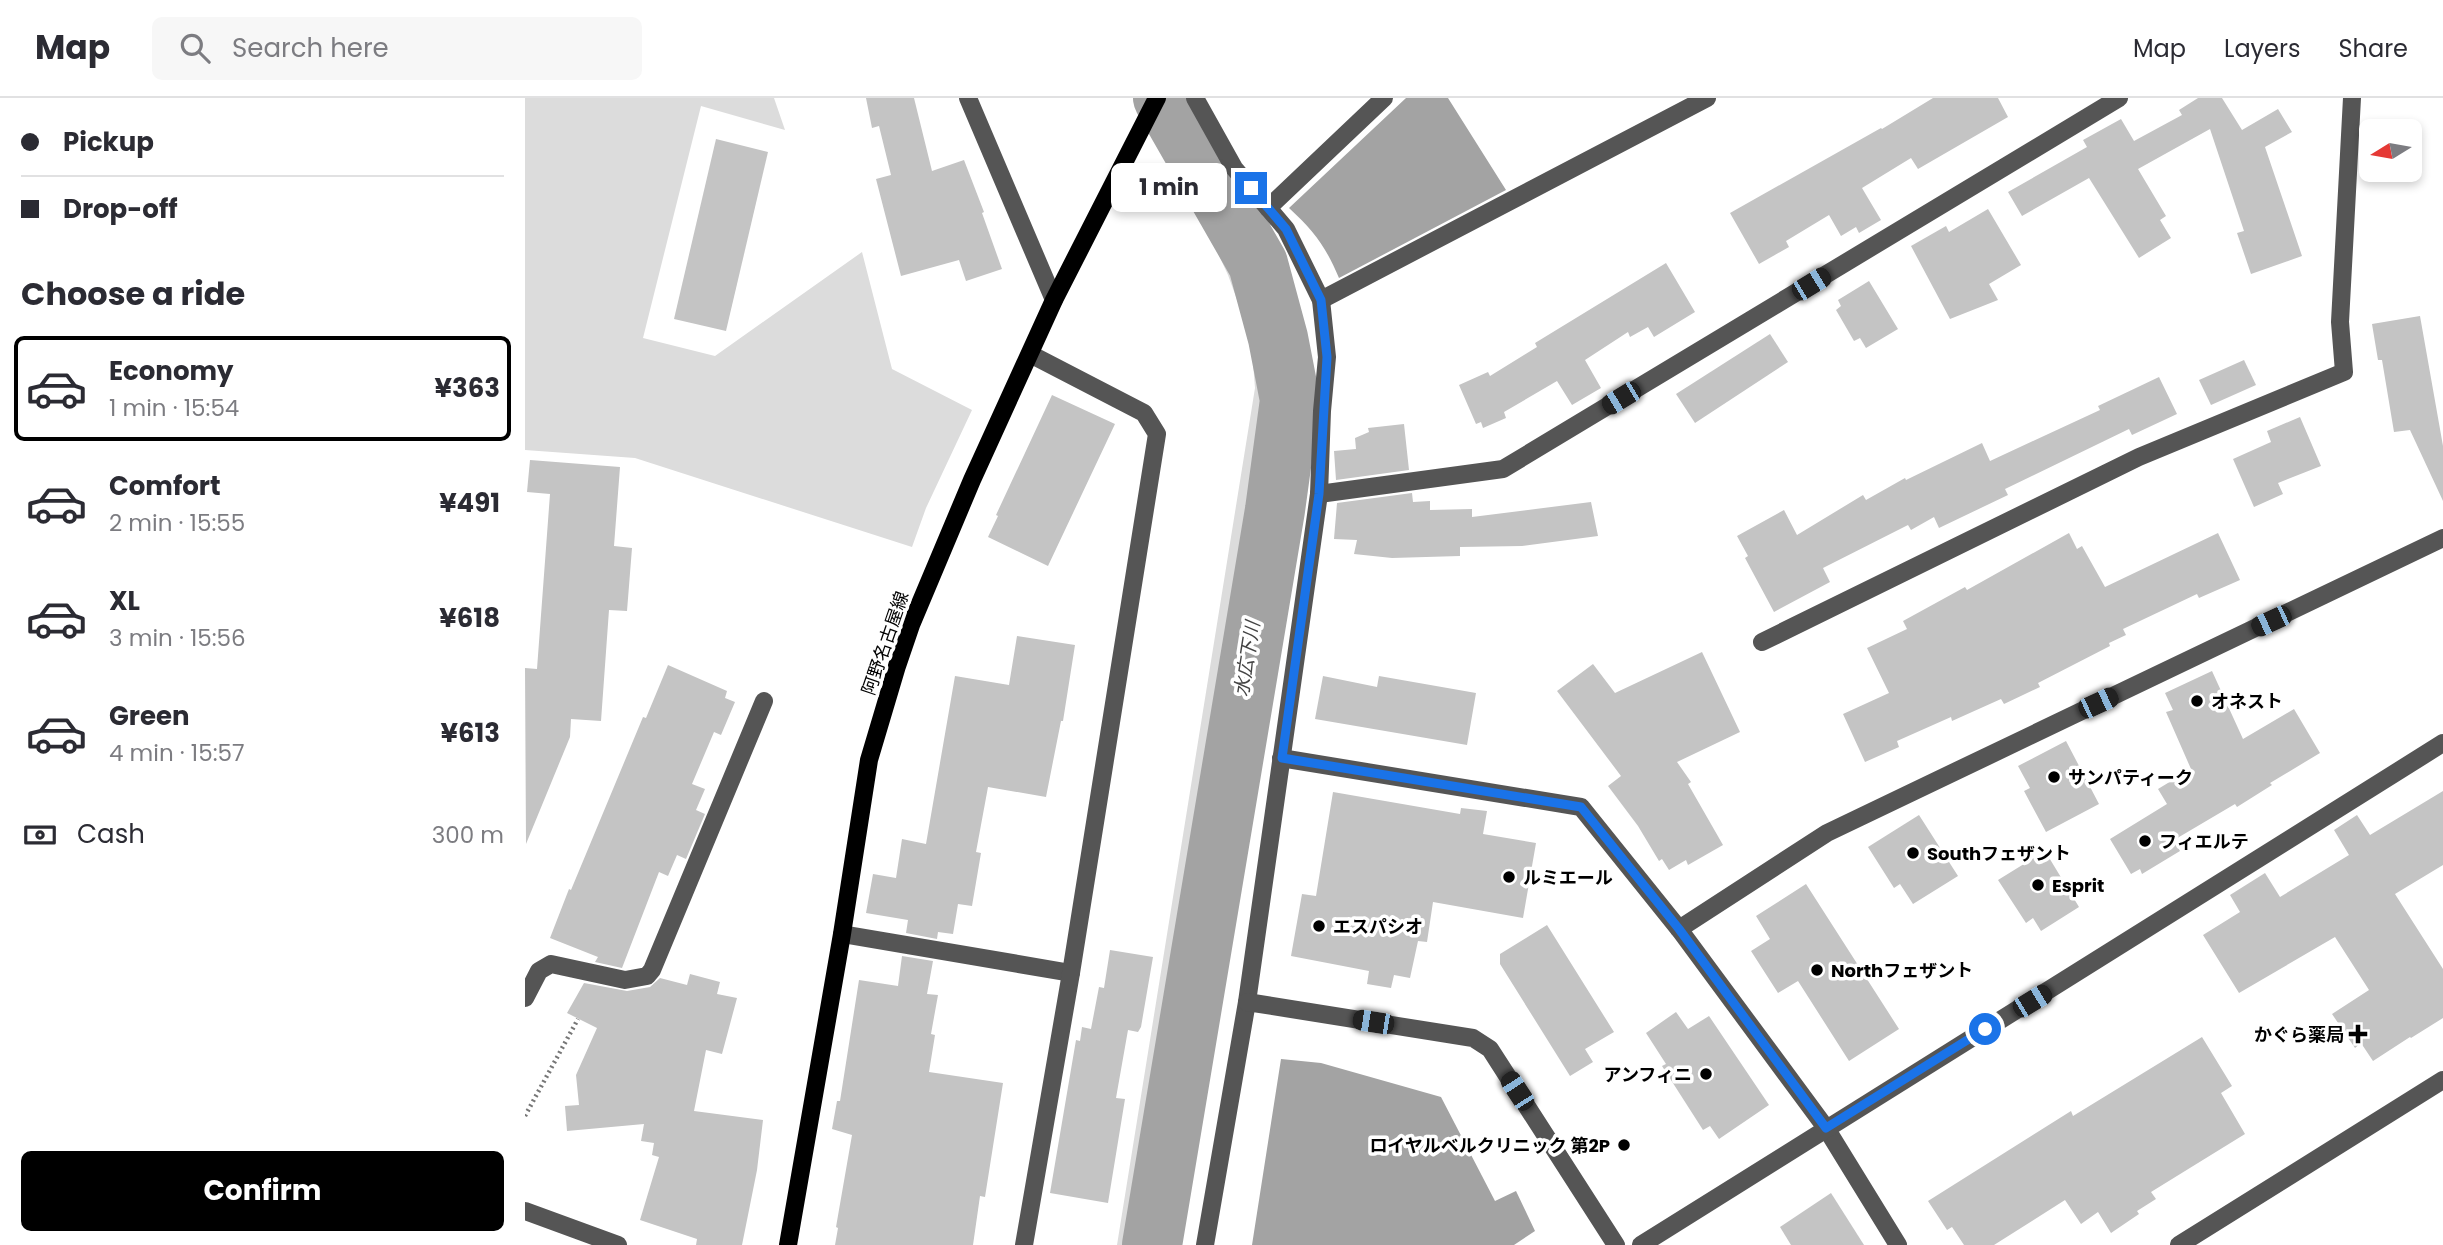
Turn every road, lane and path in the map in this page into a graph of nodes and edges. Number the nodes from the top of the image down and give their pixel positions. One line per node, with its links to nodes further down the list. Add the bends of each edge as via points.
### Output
1 (968, 98): 9 (street)
2 (1195, 98): 8 (street, via 1234,168)
3 (1384, 98): 8 (street)
4 (1707, 98): 10 (street)
5 (2119, 98): 12 (street, via 1503,469)
6 (2352, 98): 14 (street, via 2340,322 2344,372 2139,457)
7 (1153, 106): 9 (main road, 阿野名古屋線)
8 (1269, 208): 10 (street, via 1299,252)
9 (1054, 300): 11 (main road, 阿野名古屋線)
10 (1321, 300): 12 (street, via 1327,357)
11 (1030, 354): 19 (main road, 阿野名古屋線, via 967,492 897,666 869,760); 20 (street, via 1144,413 1157,434)
12 (1319, 494): 17 (street)
13 (2443, 538): 18 (street, via 1828,833)
14 (1762, 642)
15 (764, 701): 21 (street, via 652,970 647,976 625,980 551,964 539,971)
16 (2443, 743): 26 (street)
17 (1282, 758): 18 (street, via 1581,807); 22 (street)
18 (1679, 929): 26 (street)
19 (842, 934): 20 (street); 29 (main road, 阿野名古屋線)
20 (1071, 973): 30 (street)
21 (525, 998)
22 (1247, 1002): 31 (street); 32 (street, via 1473,1038 1490,1049)
23 (578, 1019): 25 (path)
24 (2443, 1080): 35 (street)
25 (525, 1116)
26 (1826, 1128): 33 (street); 34 (street)
27 (525, 1212): 28 (street)
28 (618, 1245)
29 (788, 1245)
30 (1024, 1245)
31 (1205, 1245)
32 (1616, 1245)
33 (1641, 1245)
34 (1898, 1245)
35 (2179, 1245)

